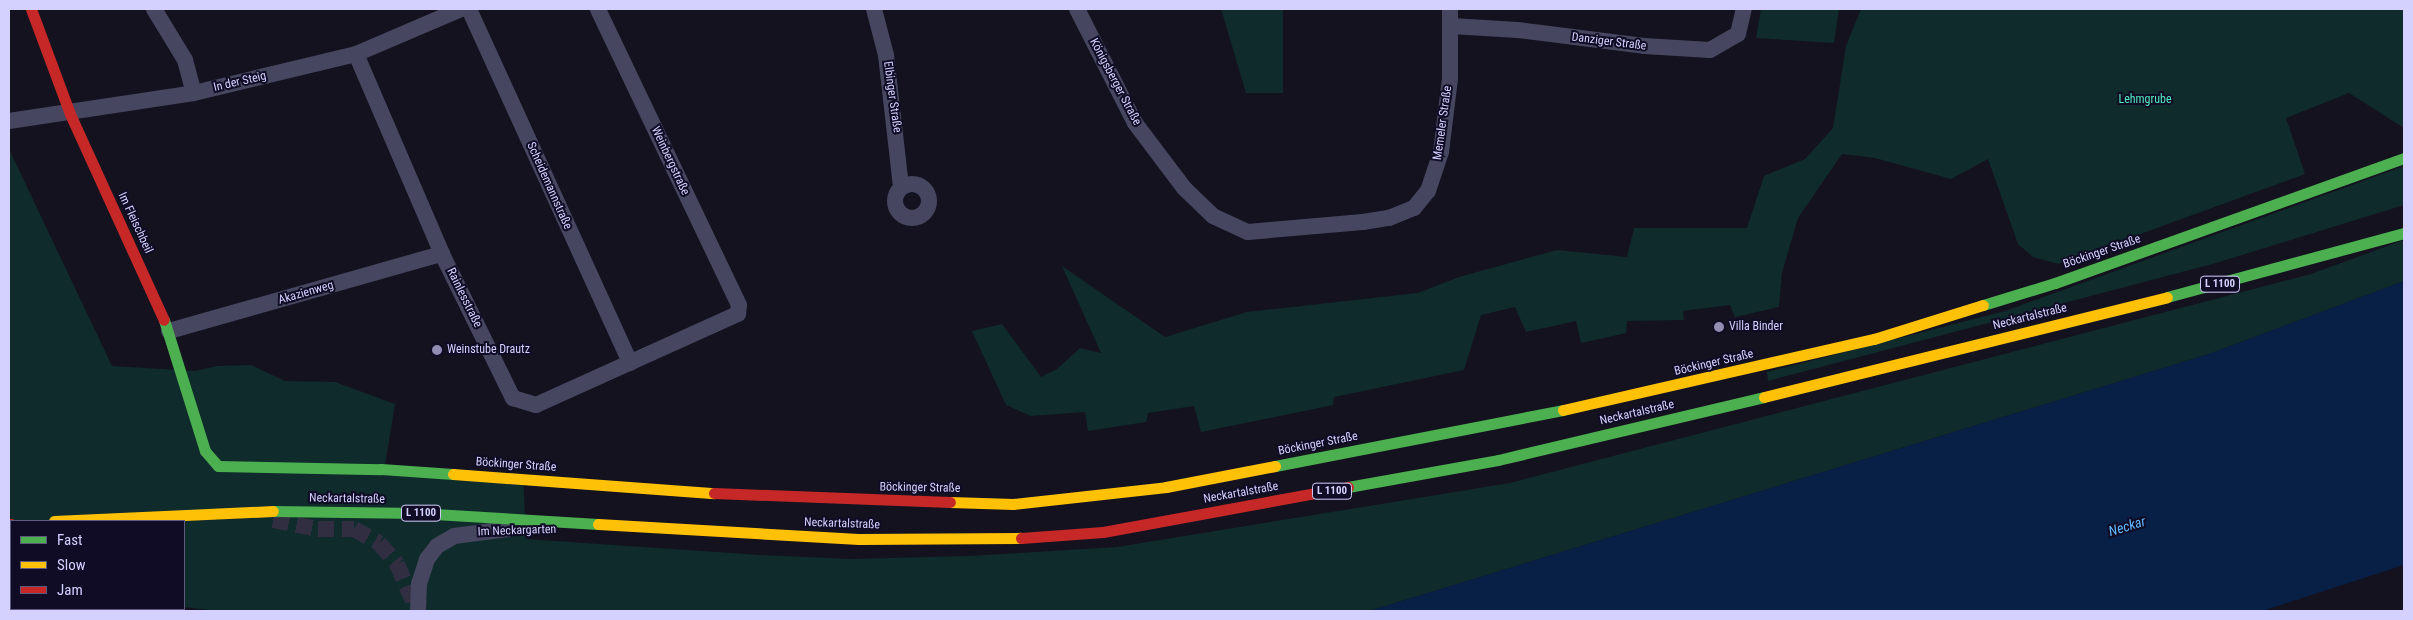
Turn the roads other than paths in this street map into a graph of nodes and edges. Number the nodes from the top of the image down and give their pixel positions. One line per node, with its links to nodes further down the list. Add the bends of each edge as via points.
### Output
1 (31, 9): 13 (street, Im Fleischbeil)
2 (154, 9): 12 (street, via 185,60)
3 (461, 9): 11 (street, In der Steig)
4 (469, 9): 22 (street, Scheidemannstraße)
5 (598, 9): 20 (street, Weinbergstraße, via 739,305)
6 (874, 9): 16 (street, Elbinger Straße, via 886,56)
7 (1077, 9): 17 (street, Königsberger Straße, via 1135,123 1184,188 1213,216 1248,232)
8 (1450, 9): 10 (street, Memeler Straße)
9 (1744, 9): 10 (street, Danziger Straße, via 1738,34 1710,50)
10 (1451, 26): 17 (street, Memeler Straße, via 1450,79 1441,152 1428,191 1414,208 1389,218)
11 (356, 54): 12 (street, In der Steig); 19 (street, Rainlesstraße)
12 (194, 93): 13 (street, In der Steig)
13 (70, 114): 14 (street, In der Steig); 21 (street, Im Fleischbeil)
14 (9, 120)
15 (2404, 158): 23 (street, Böckinger Straße, via 2055,283 1874,339 1510,422 1166,487 1013,504 782,498 381,469 218,466)
16 (901, 187)
17 (1363, 222)
18 (2404, 233): 25 (street, Neckartalstraße / L 1100, via 2220,284 1817,385 1498,460 1103,532 1042,538 859,539)
19 (442, 254): 21 (street, Akazienweg); 22 (street, Rainlesstraße, via 513,398 536,405)
20 (738, 314): 22 (street, Rainlesstraße)
21 (169, 331): 23 (street, Im Fleischbeil)
22 (630, 363)
23 (205, 451)
24 (72, 520): 25 (street, Neckartalstraße / L 1100, via 232,511 418,513)
25 (609, 526): 26 (street, Im Neckargarten, via 486,530 454,536 437,546 427,559 419,584)
26 (417, 611)

